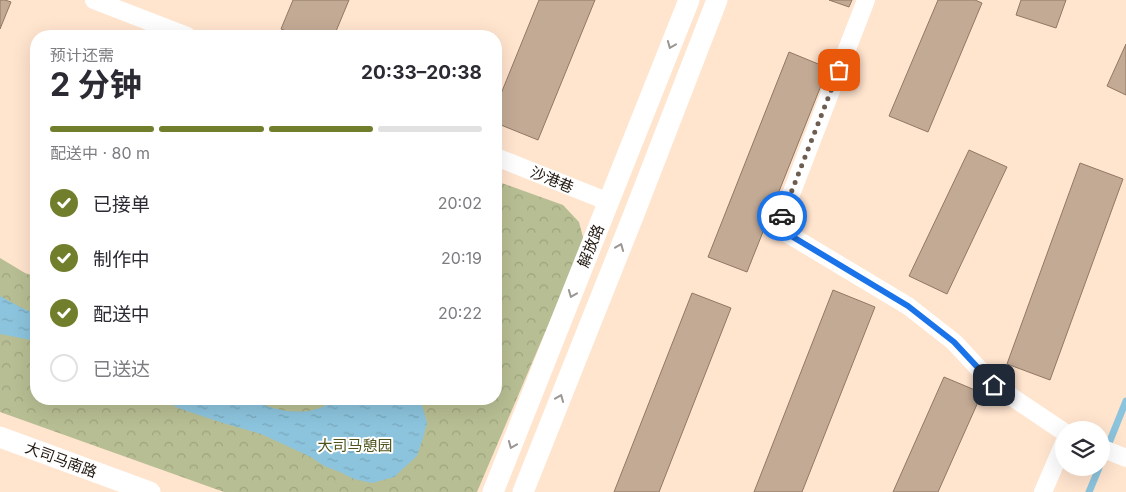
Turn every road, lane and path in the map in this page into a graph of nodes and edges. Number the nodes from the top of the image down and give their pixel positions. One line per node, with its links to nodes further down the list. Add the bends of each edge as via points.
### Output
1 (94, 0): 5 (street)
2 (689, 0): 7 (street, 解放路, one-way to 7)
3 (717, 0): 15 (street, 解放路, one-way to 3)
4 (866, 0): 8 (street, via 778,228 908,306 954,342 994,385)
5 (172, 30)
6 (502, 159): 7 (street, 沙港巷)
7 (609, 202): 14 (street, 解放路, one-way to 14)
8 (1055, 426)
9 (0, 437): 13 (street, 大司马南路)
10 (1110, 452): 11 (street)
11 (1122, 457)
12 (1055, 463): 16 (street)
13 (150, 492)
14 (493, 492)
15 (523, 492)
16 (1043, 492)

